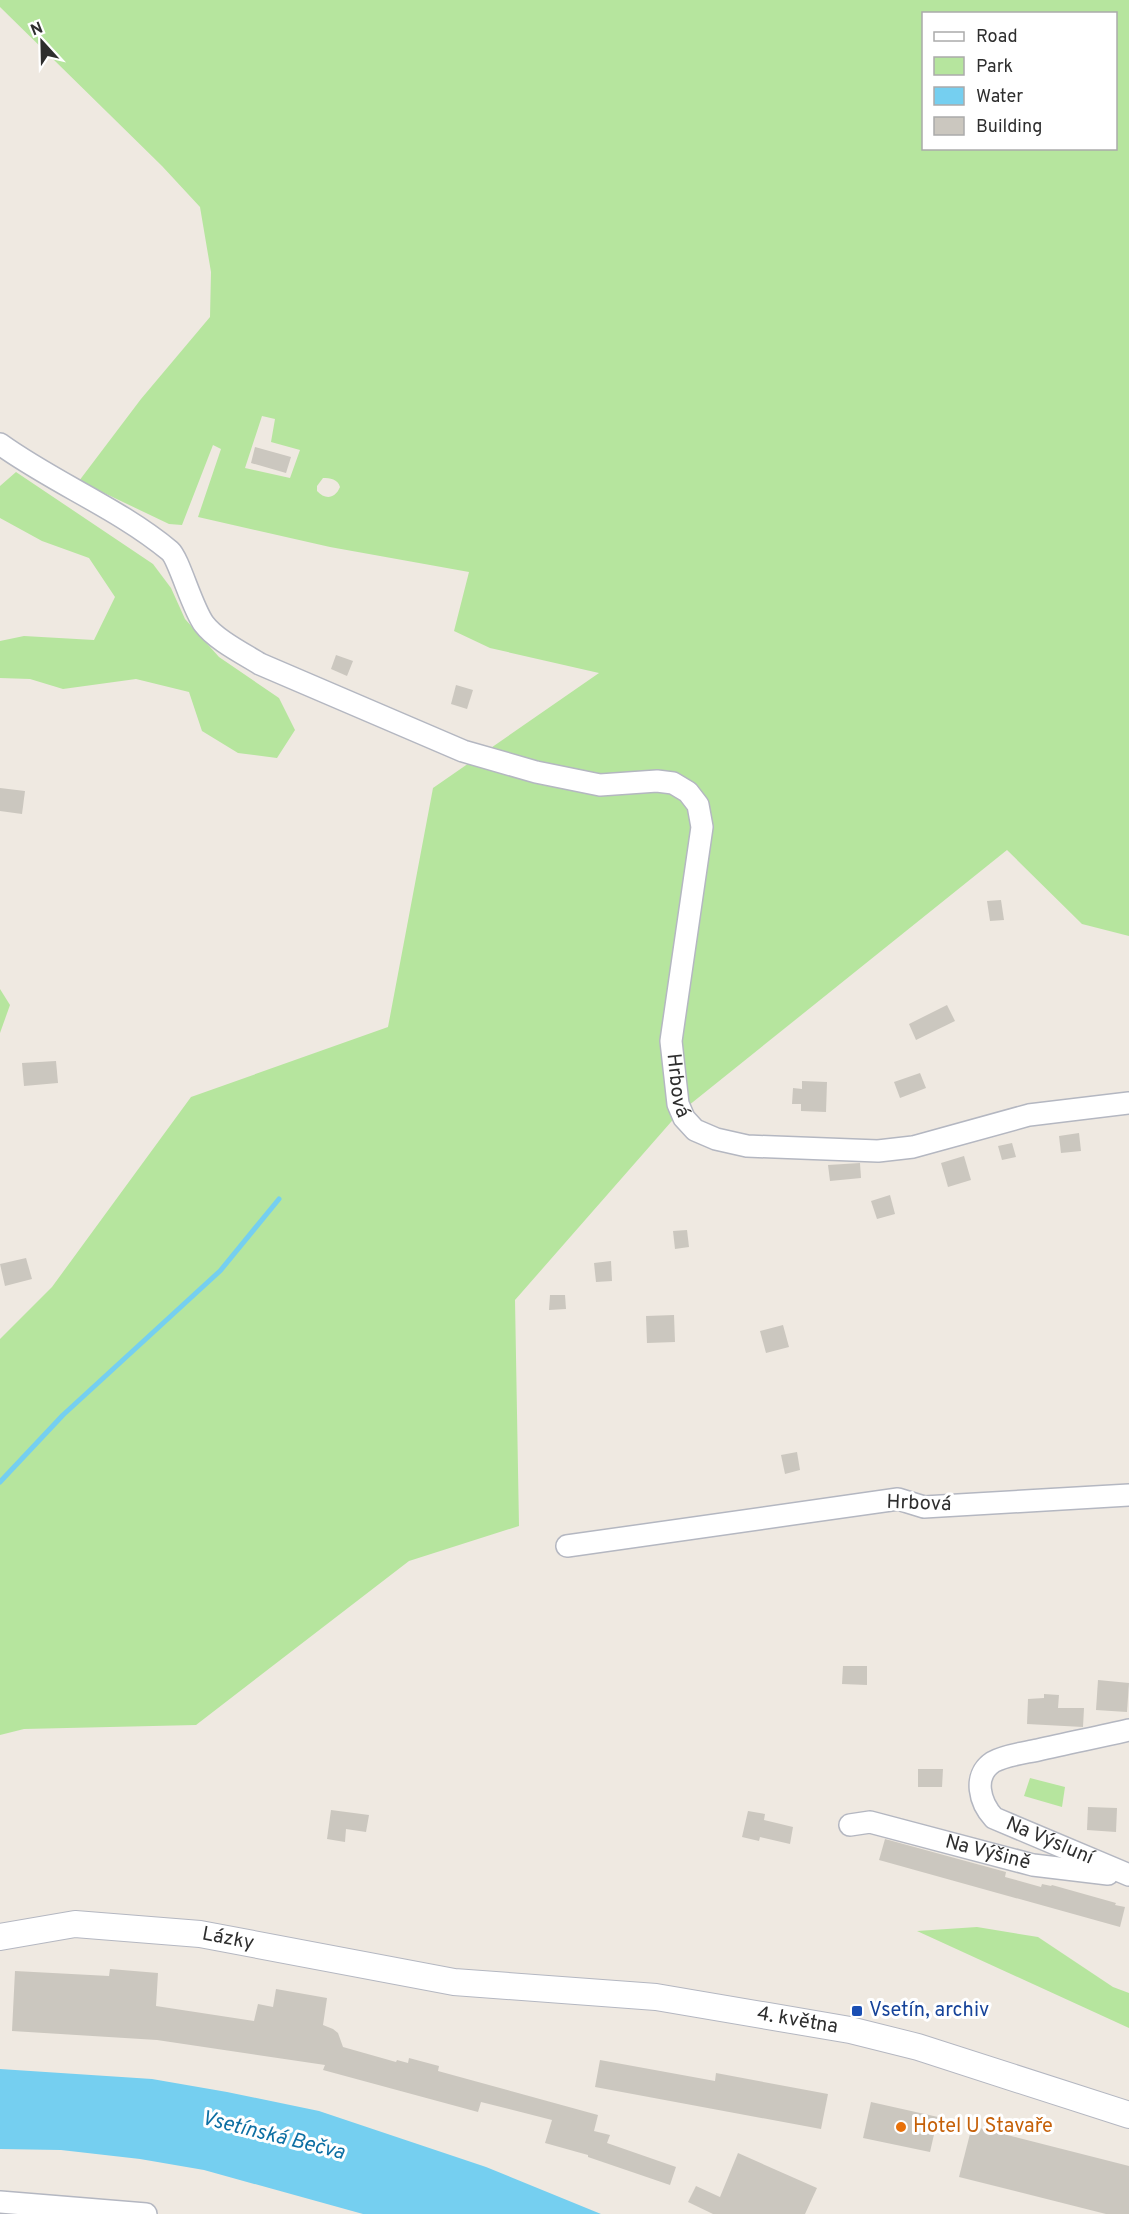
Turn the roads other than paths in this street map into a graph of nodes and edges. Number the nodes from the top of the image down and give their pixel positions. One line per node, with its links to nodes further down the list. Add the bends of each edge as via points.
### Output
1 (0, 444): 2 (street, Hrbová, via 133,524 173,553 205,626 260,664 463,751 536,772 600,784 657,781 673,783 688,792 698,805 702,826 671,1041 678,1104 695,1130 747,1146 878,1151 913,1147 1029,1114)
2 (1129, 1103)
3 (1129, 1495): 4 (street, Hrbová, via 924,1507 898,1499)
4 (567, 1546)
5 (1129, 1730): 7 (street, Na Výsluní, via 993,1762 982,1773 980,1782 985,1809 994,1818)
6 (850, 1825): 7 (street, Na Výšině, via 870,1822 1033,1865)
7 (1129, 1876)
8 (0, 1937): 9 (street, Lázky, via 75,1924 200,1934)
9 (454, 1982): 10 (street, 4. května, via 656,1997 850,2030 918,2047)
10 (1129, 2115)
11 (0, 2202): 12 (street)
12 (146, 2214)

